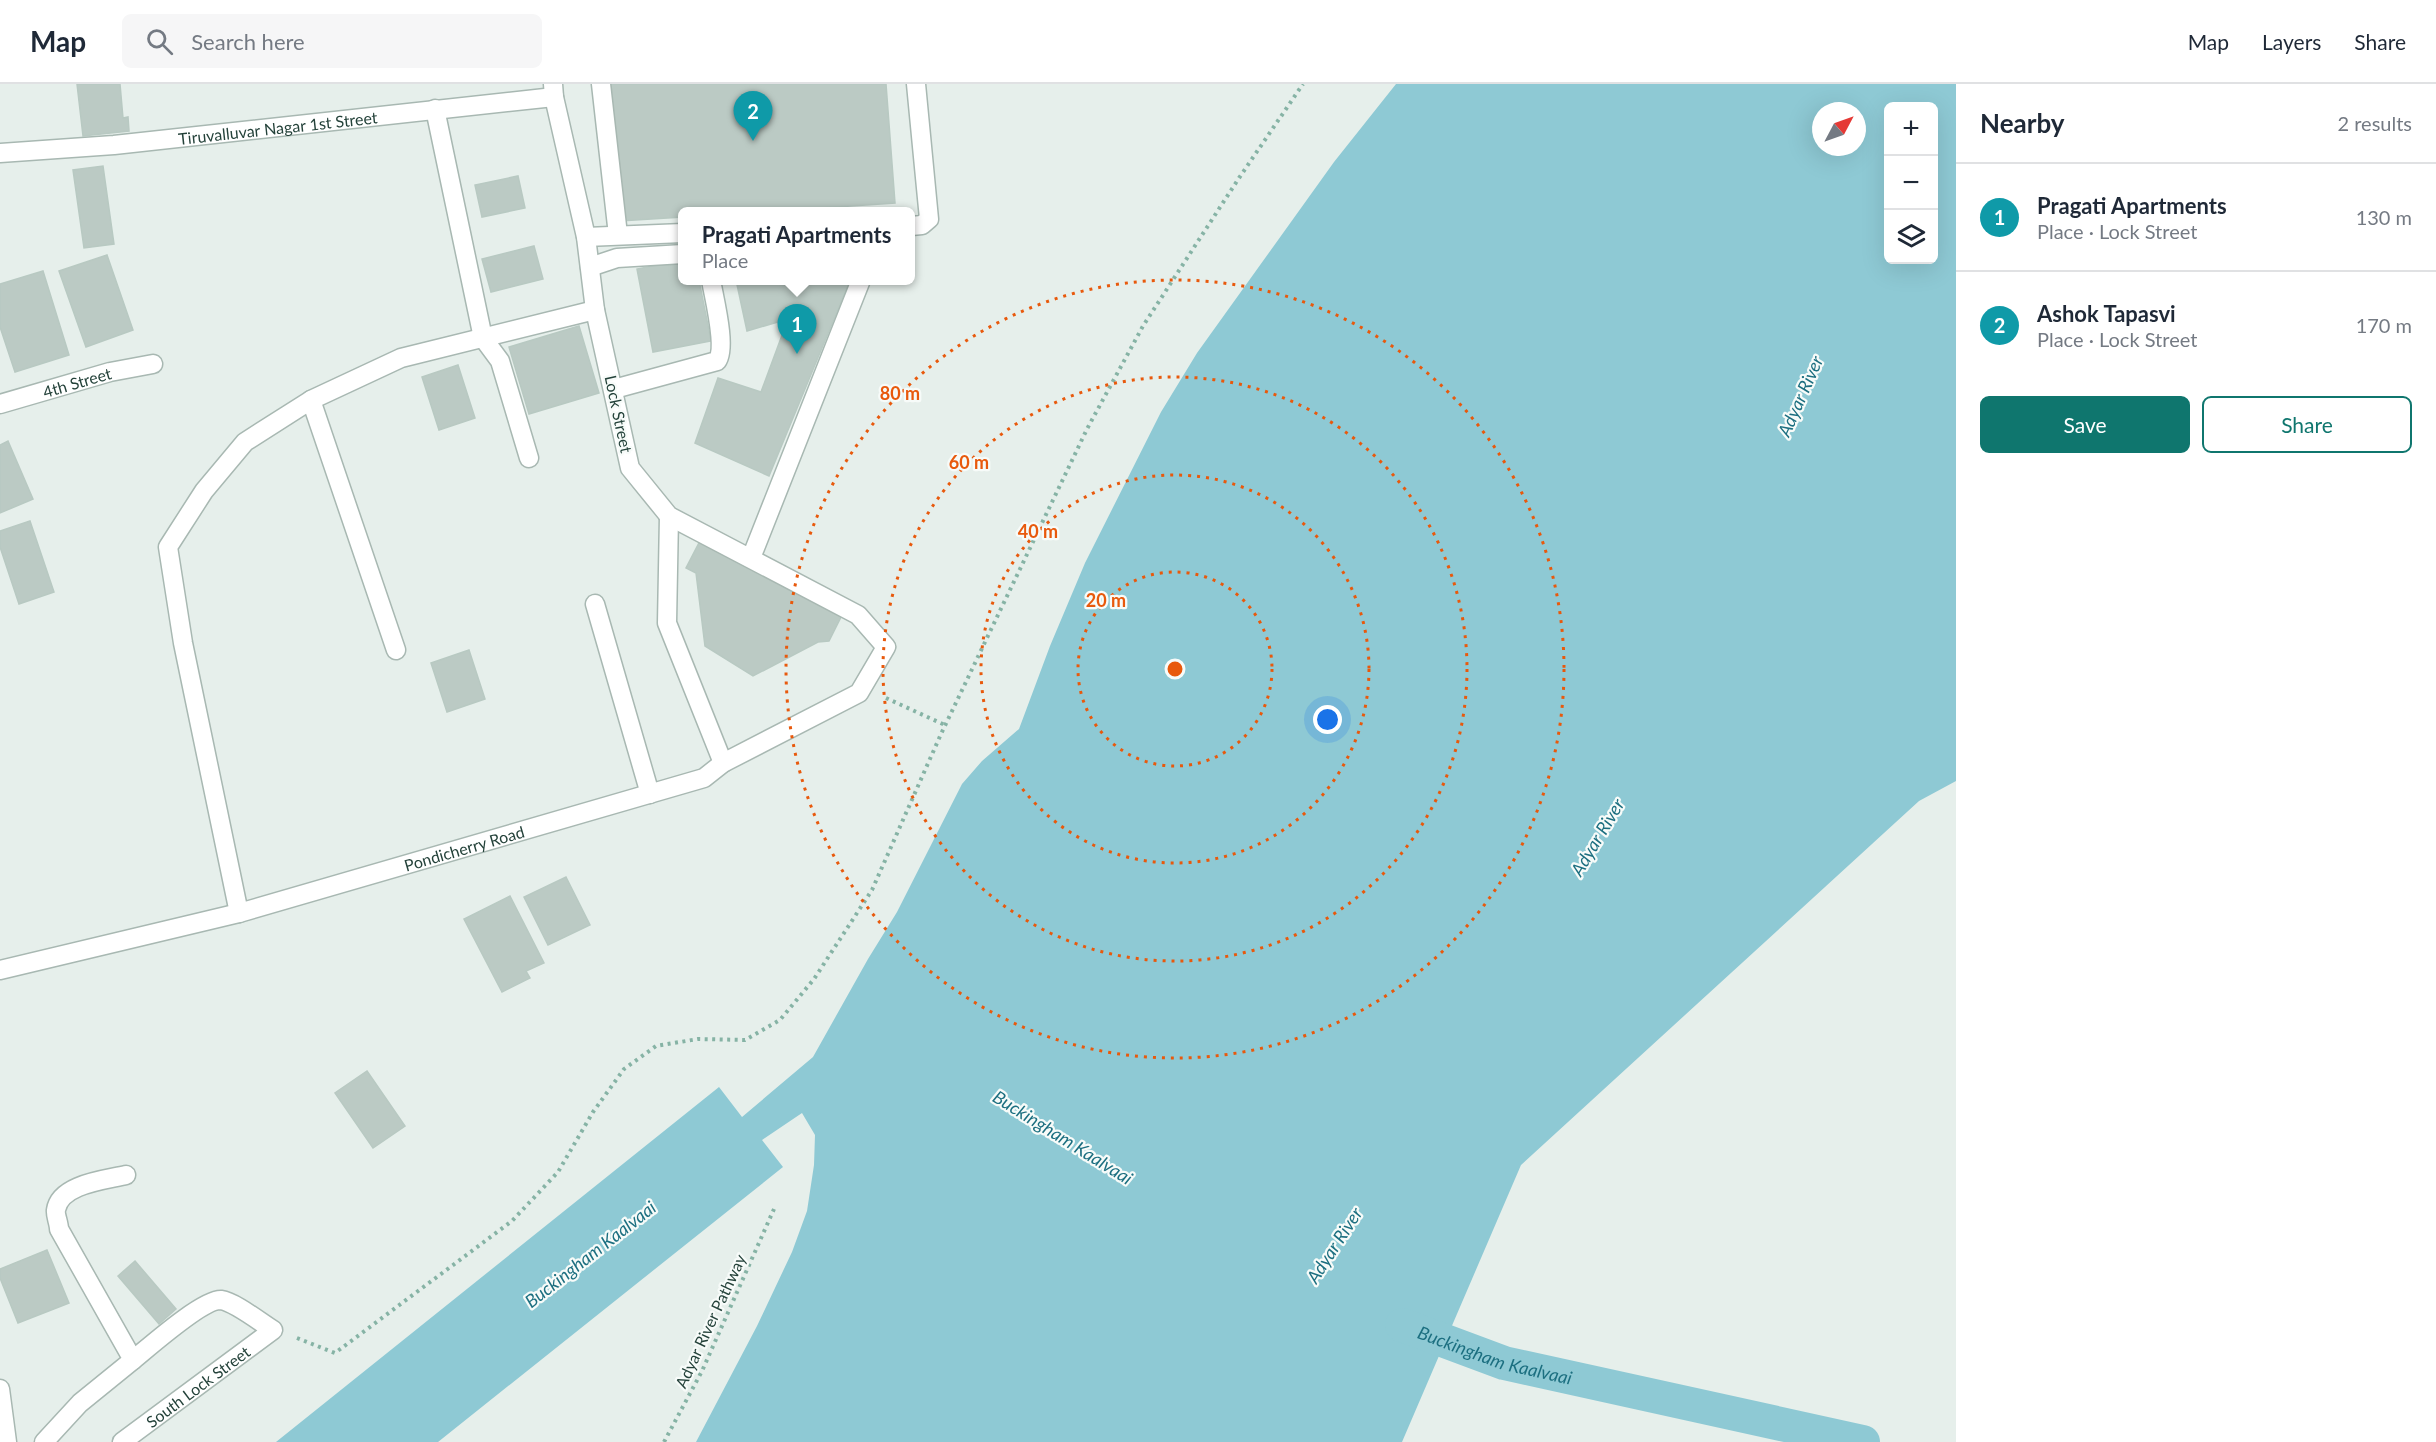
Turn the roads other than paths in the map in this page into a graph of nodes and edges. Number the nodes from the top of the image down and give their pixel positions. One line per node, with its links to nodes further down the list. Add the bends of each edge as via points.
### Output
1 (601, 84): 8 (street)
2 (916, 84): 6 (street, via 929,219)
3 (554, 91): 4 (street, Tiruvalluvar Nagar 1st Street); 9 (street, Lock Street)
4 (435, 110): 5 (street, Tiruvalluvar Nagar 1st Street, via 114,145); 15 (street)
5 (0, 153)
6 (915, 226)
7 (678, 233): 8 (street)
8 (618, 235): 9 (street)
9 (586, 237): 11 (street, Lock Street)
10 (678, 254): 11 (street, via 617,258)
11 (590, 267): 14 (street, Lock Street)
12 (712, 285): 17 (street, via 721,344 717,361)
13 (859, 285): 22 (street)
14 (595, 310): 15 (street); 17 (street, Lock Street)
15 (483, 338): 18 (street, via 401,358); 20 (street, via 500,361)
16 (153, 364): 19 (street, 4th Street, via 110,372)
17 (614, 389): 21 (street, Lock Street, via 630,468)
18 (311, 400): 25 (street); 28 (street, via 245,442 204,491 168,547 183,643)
19 (0, 404)
20 (529, 458)
21 (669, 516): 22 (street, Lock Street); 26 (street, via 667,623)
22 (751, 558): 24 (street, Lock Street, via 858,615)
23 (595, 604): 27 (street)
24 (886, 648): 26 (street, Pondicherry Road, via 859,693)
25 (396, 650)
26 (723, 763): 27 (street, Pondicherry Road, via 704,778)
27 (650, 794): 28 (street, Pondicherry Road)
28 (239, 913): 29 (street, Pondicherry Road)
29 (0, 970)
30 (126, 1175): 31 (street, via 71,1189 56,1210 60,1229)
31 (133, 1360): 34 (street, via 80,1403); 35 (street, South Lock Street, via 205,1304 220,1300 273,1330)
32 (0, 1389): 33 (street)
33 (7, 1442)
34 (44, 1442)
35 (122, 1442)

